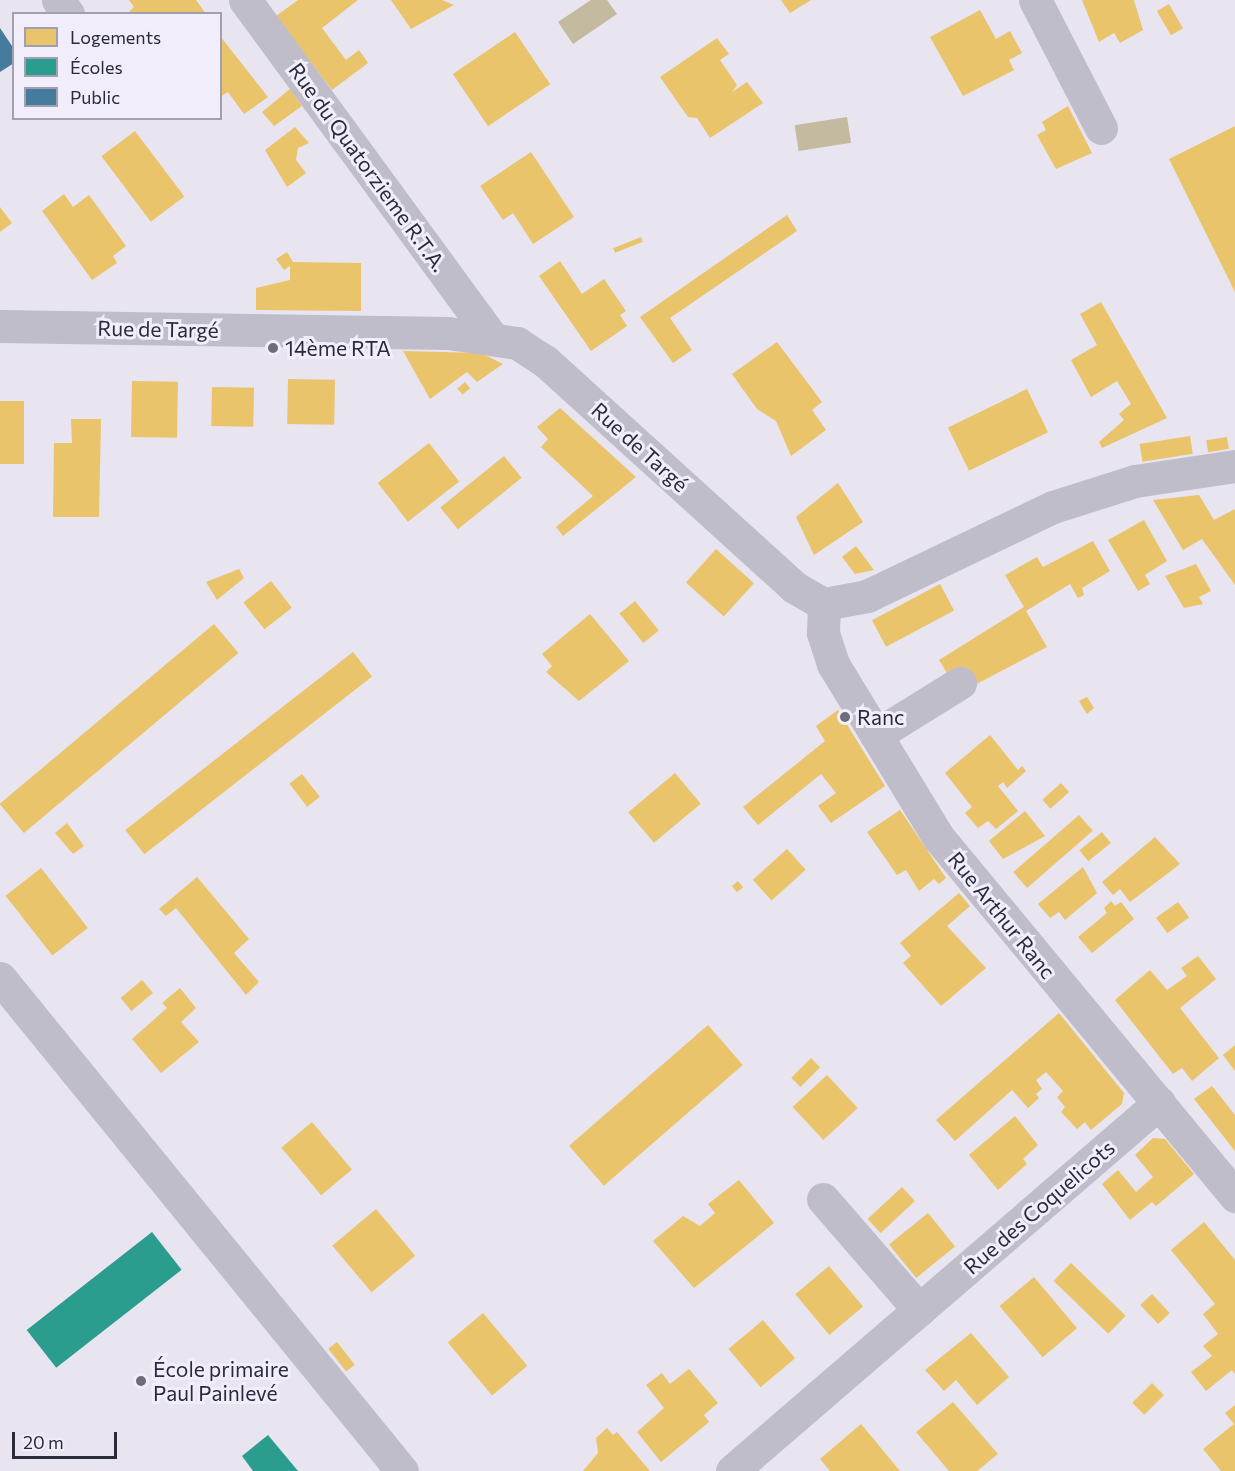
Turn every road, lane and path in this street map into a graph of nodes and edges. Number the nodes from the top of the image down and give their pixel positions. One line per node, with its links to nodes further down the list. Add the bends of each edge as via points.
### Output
1 (245, 0): 5 (street, Rue du Quatorzieme R.T.A.)
2 (1035, 0): 3 (street)
3 (1101, 128)
4 (0, 326): 5 (street, Rue de Targé)
5 (490, 335): 7 (street, Rue de Targé, via 545,361 794,587)
6 (1235, 466): 7 (street, via 1135,481 1053,507 867,596)
7 (824, 604): 9 (street, Rue Arthur Ranc, via 824,633 834,664)
8 (960, 683): 9 (street)
9 (876, 735): 11 (street, Rue Arthur Ranc, via 965,874)
10 (0, 978): 15 (street)
11 (1158, 1103): 12 (street, Rue Arthur Ranc); 14 (street, Rue des Coquelicots)
12 (1235, 1197)
13 (823, 1199): 14 (street)
14 (919, 1310): 16 (street, Rue des Coquelicots)
15 (402, 1471)
16 (732, 1471)

